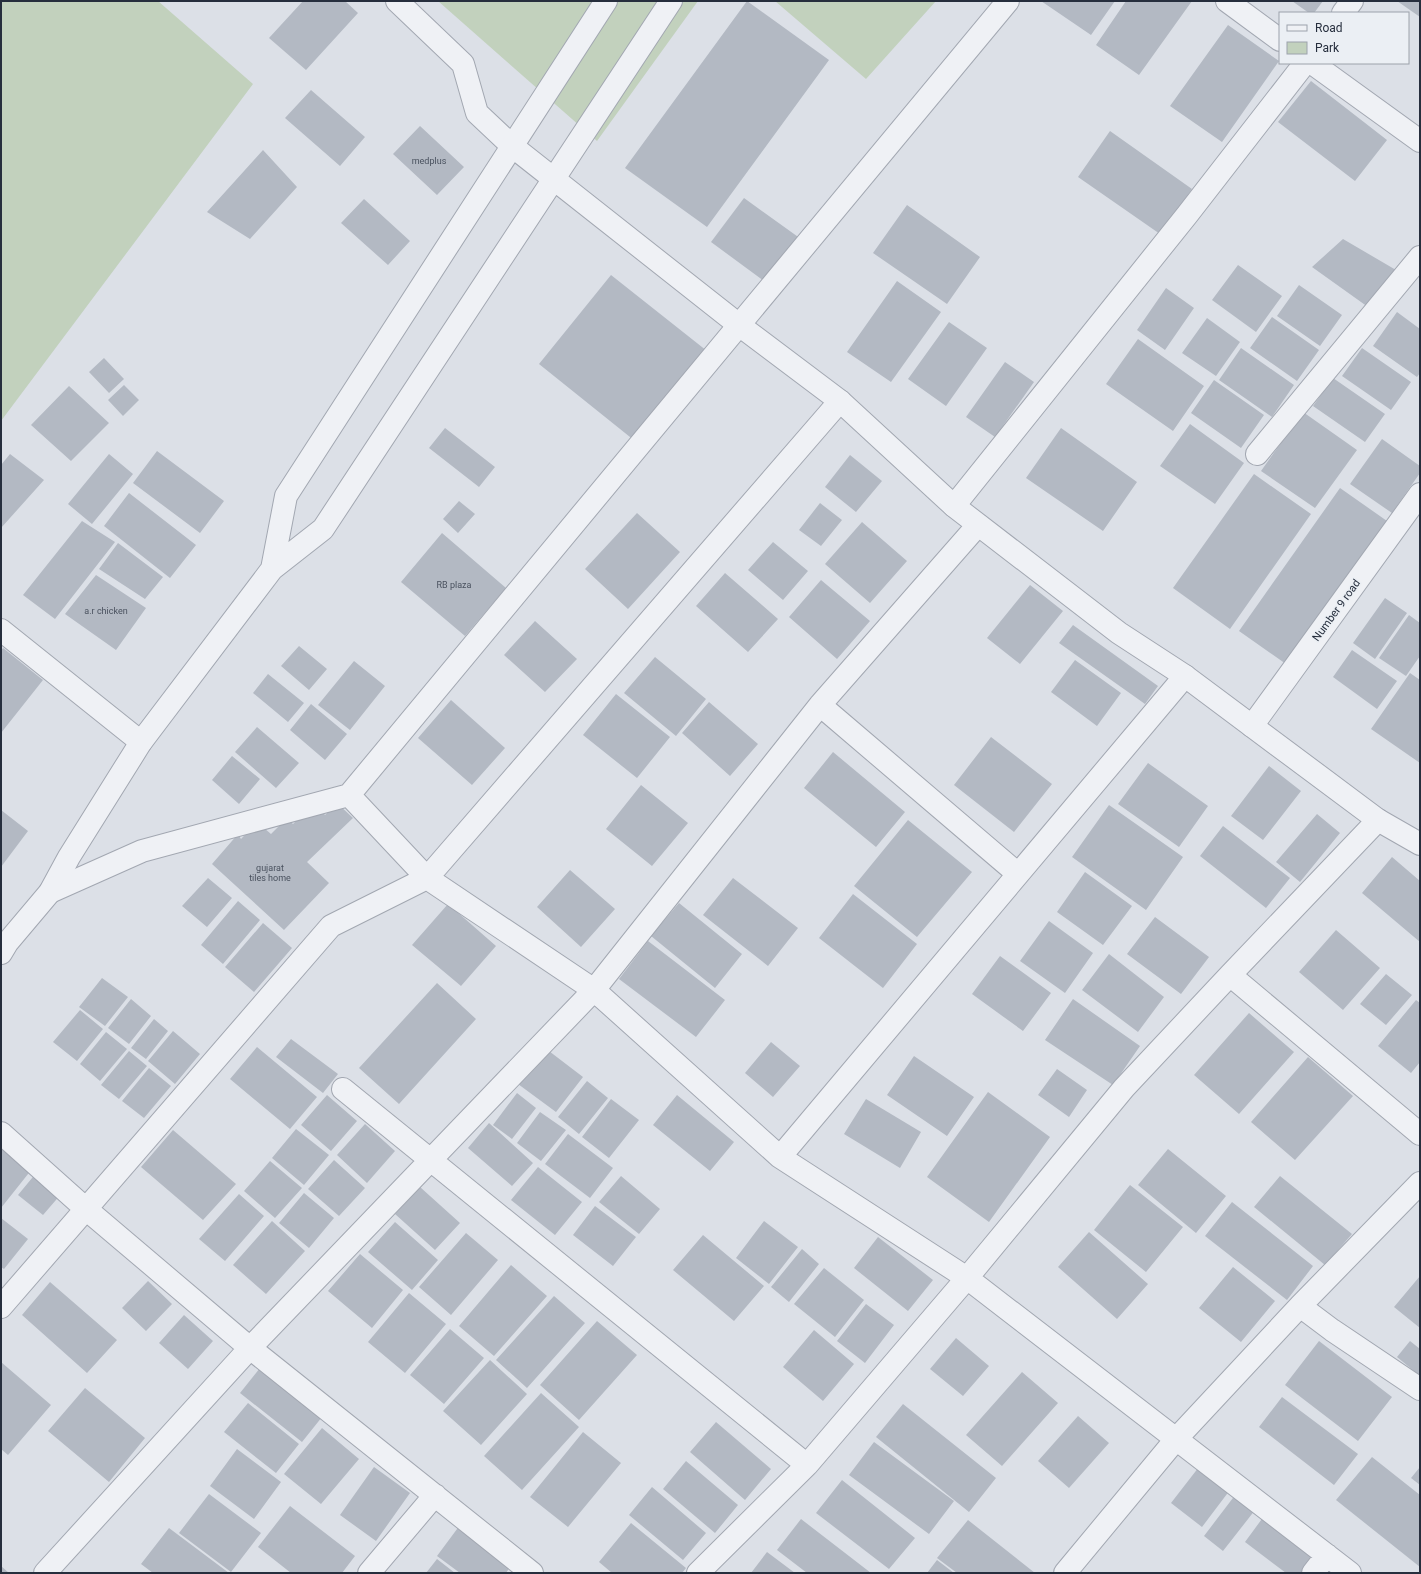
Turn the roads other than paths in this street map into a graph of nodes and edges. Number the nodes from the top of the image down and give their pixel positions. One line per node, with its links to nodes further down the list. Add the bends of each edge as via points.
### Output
1 (397, 1): 12 (street, via 463,64 477,113)
2 (606, 1): 12 (street)
3 (671, 1): 13 (street)
4 (1008, 1): 15 (street)
5 (1227, 1): 8 (street)
6 (1352, 1): 7 (street)
7 (1344, 12)
8 (1279, 39)
9 (1305, 64): 19 (street)
10 (1313, 64): 11 (street)
11 (1420, 141)
12 (512, 146): 13 (street); 21 (street, via 286,496)
13 (553, 180): 15 (street); 21 (street, via 323,529)
14 (1420, 257): 17 (street)
15 (739, 325): 16 (street); 27 (street)
16 (840, 401): 19 (street); 31 (street)
17 (1257, 454)
18 (1420, 494): 25 (street, Number 9 road)
19 (954, 506): 20 (street)
20 (978, 525): 23 (street, via 1119,633); 24 (street)
21 (272, 569): 26 (street)
22 (1, 630): 26 (street)
23 (1185, 676): 25 (street); 30 (street)
24 (820, 705): 30 (street); 35 (street)
25 (1252, 726): 28 (street)
26 (141, 742): 32 (street)
27 (349, 795): 31 (street); 32 (street, via 142,851)
28 (1378, 820): 29 (street); 34 (street)
29 (1418, 838)
30 (1018, 874): 39 (street)
31 (427, 878): 35 (street); 42 (street, via 331,926)
32 (50, 892): 33 (street)
33 (3, 945)
34 (1230, 974): 38 (street); 43 (street, via 1124,1088)
35 (594, 990): 39 (street); 40 (street)
36 (343, 1089): 40 (street)
37 (1, 1133): 42 (street)
38 (1420, 1134)
39 (780, 1157): 43 (street)
40 (430, 1160): 46 (street); 49 (street)
41 (1420, 1183): 44 (street)
42 (86, 1209): 45 (street); 46 (street)
43 (968, 1278): 48 (street); 49 (street)
44 (1300, 1306): 47 (street); 48 (street)
45 (1, 1307)
46 (250, 1348): 50 (street); 52 (street)
47 (1420, 1389)
48 (1177, 1438): 51 (street); 56 (street)
49 (807, 1464): 55 (street)
50 (435, 1495): 53 (street); 54 (street)
51 (1327, 1555): 57 (street); 58 (street)
52 (44, 1573)
53 (369, 1573)
54 (532, 1573)
55 (698, 1573)
56 (1065, 1573)
57 (1313, 1573)
58 (1350, 1573)

